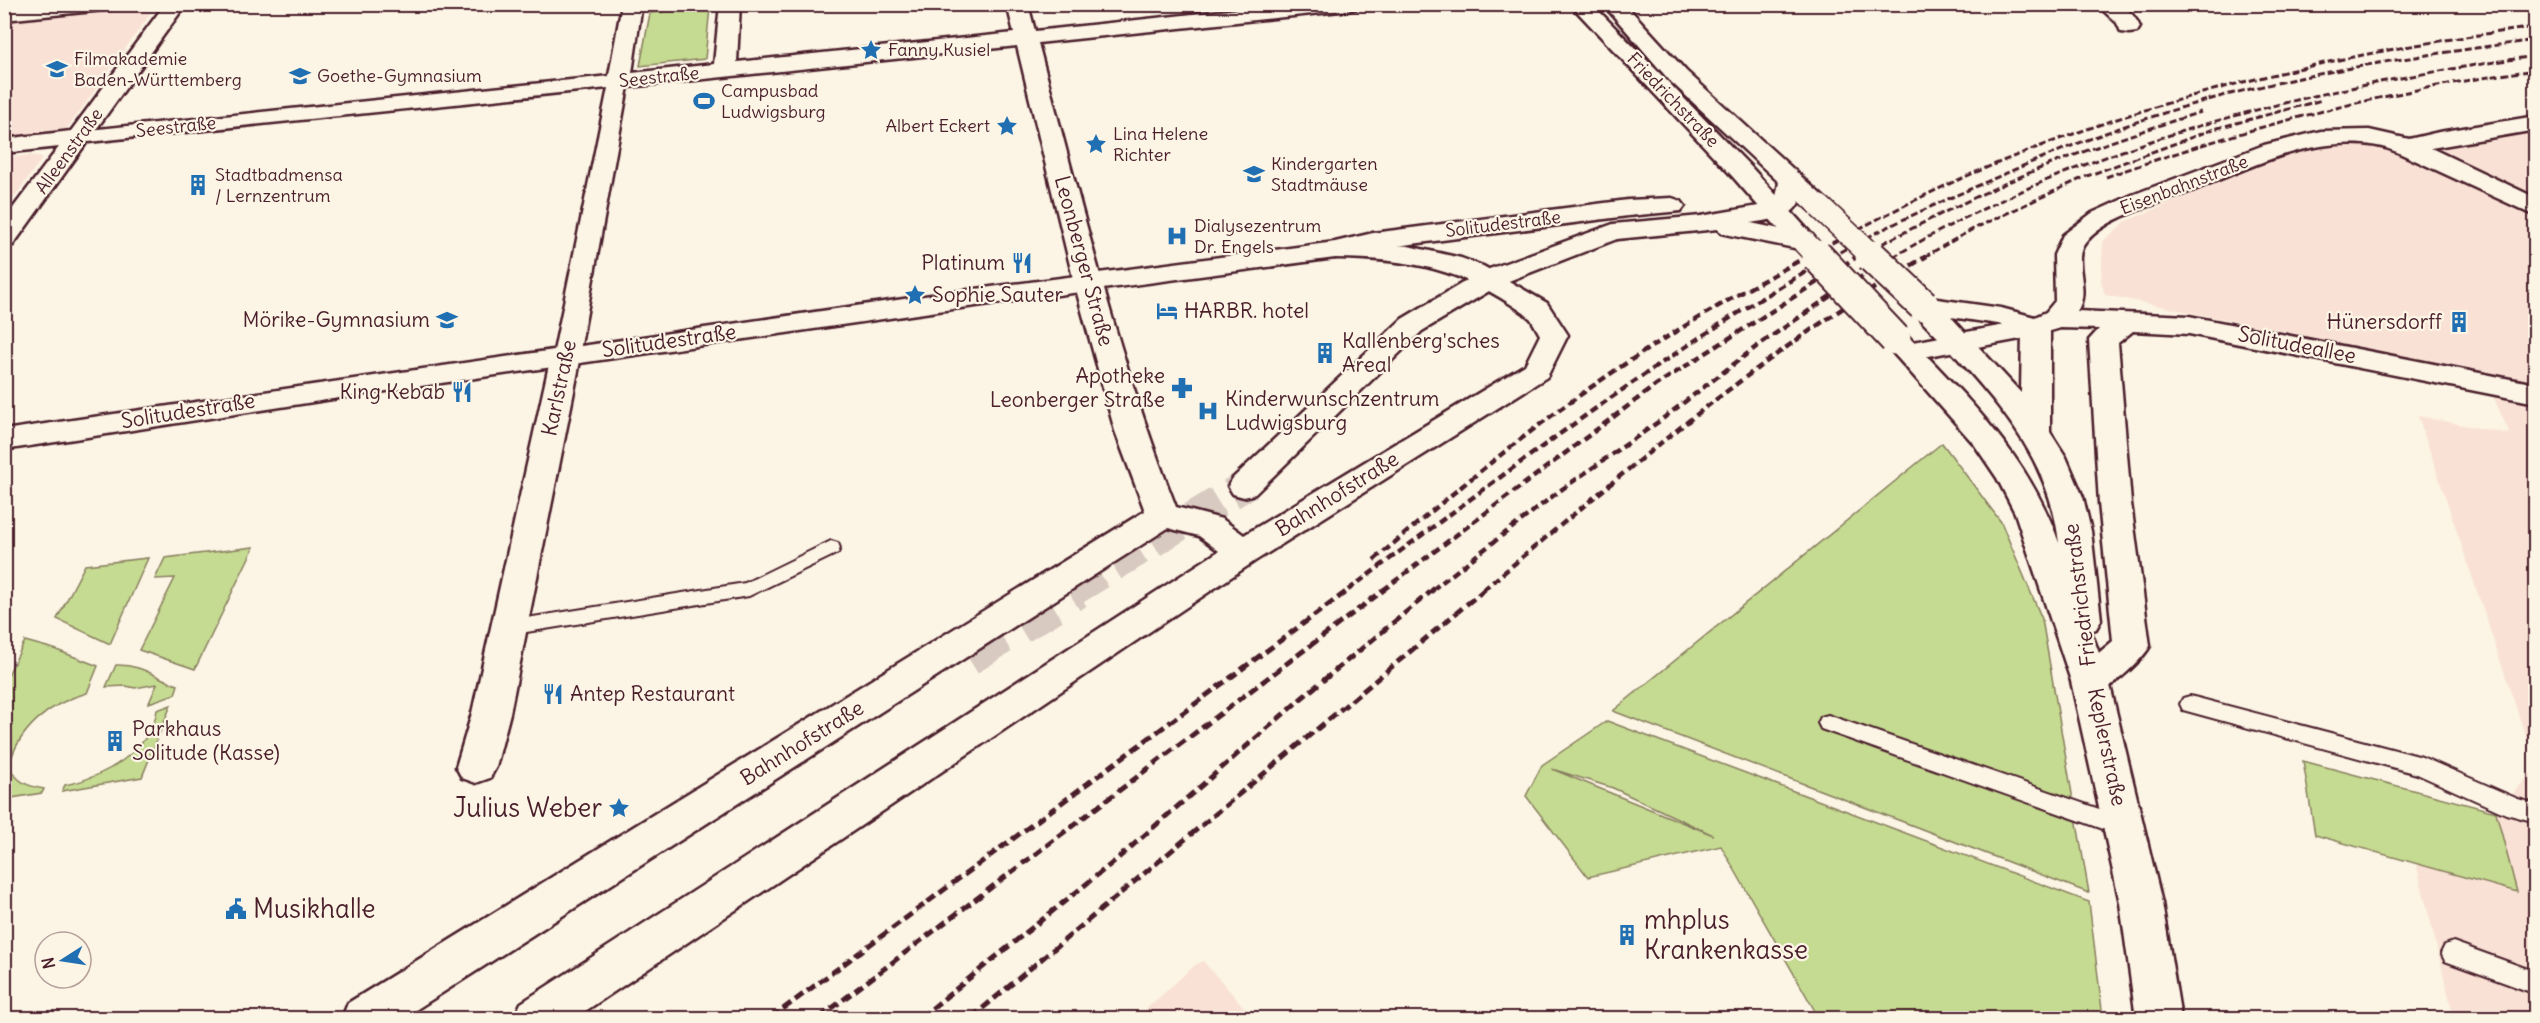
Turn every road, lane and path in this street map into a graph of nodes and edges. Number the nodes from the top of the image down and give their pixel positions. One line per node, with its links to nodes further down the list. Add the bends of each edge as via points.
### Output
1 (114, 4): 10 (street)
2 (176, 4): 17 (street, Alleenstraße)
3 (730, 4): 14 (street)
4 (1017, 4): 13 (street, Leonberger Straße)
5 (1350, 4): 13 (street, Seestraße)
6 (1580, 4): 20 (street, Friedrichstraße)
7 (1613, 4): 20 (street, Friedrichstraße)
8 (2106, 4): 12 (street)
9 (637, 5): 15 (street, Karlstraße)
10 (92, 6): 11 (street)
11 (4, 15)
12 (2129, 27)
13 (1026, 38): 14 (street, Seestraße); 29 (street, Leonberger Straße)
14 (725, 70): 15 (street, Seestraße)
15 (619, 81): 17 (street, Seestraße); 35 (street, Karlstraße)
16 (2535, 123): 19 (street, Eisenbahnstraße)
17 (79, 137): 18 (street, Seestraße); 25 (street, Alleenstraße)
18 (4, 146)
19 (2408, 147): 22 (street); 31 (street, Eisenbahnstraße, via 2368,137 2321,139 2275,150 2108,215 2074,238 2066,263 2070,296 2066,306)
20 (1780, 197): 21 (street); 23 (street); 26 (street, Friedrichstraße); 30 (street, Friedrichstraße, bridge, via 1820,207)
21 (1672, 206): 24 (street); 27 (street, Solitudestraße, via 1628,208 1373,241)
22 (2535, 208)
23 (1701, 224): 24 (street); 26 (street)
24 (1613, 232): 28 (street)
25 (4, 239)
26 (1804, 242): 34 (street, Friedrichstraße, bridge)
27 (1335, 250): 28 (street, Solitudestraße, via 1425,256); 29 (street, Solitudestraße)
28 (1491, 278): 39 (street, via 1412,325); 42 (street, Bahnhofstraße, via 1542,313 1554,335 1537,370)
29 (1088, 282): 35 (street, Solitudestraße); 40 (street, Leonberger Straße, via 1131,431)
30 (1923, 305): 31 (street); 33 (street, Friedrichstraße)
31 (2046, 322): 32 (street, Solitudeallee); 33 (street); 37 (street, via 2034,366)
32 (2125, 323): 36 (street, Solitudeallee, via 2189,325); 44 (street, Keplerstraße, via 2103,340 2115,503 2132,646)
33 (1959, 341): 34 (street); 37 (street, Friedrichstraße)
34 (1901, 345): 44 (street, Friedrichstraße, via 1985,437 2011,474 2032,513)
35 (566, 356): 38 (street, Solitudestraße); 43 (street, Karlstraße)
36 (2535, 394)
37 (2034, 434): 44 (street, Friedrichstraße, via 2061,480 2071,516)
38 (4, 440)
39 (1244, 486)
40 (1163, 514): 42 (street, via 1210,527); 52 (street, Bahnhofstraße)
41 (831, 548): 43 (lane, via 748,589)
42 (1243, 552): 53 (street, Bahnhofstraße)
43 (508, 628): 47 (street, Karlstraße)
44 (2090, 681): 49 (street, Keplerstraße)
45 (2190, 704): 48 (lane, via 2422,766)
46 (1828, 723): 49 (lane)
47 (476, 768)
48 (2534, 816)
49 (2124, 828): 54 (street, Keplerstraße, via 2141,903)
50 (2453, 953): 51 (lane)
51 (2535, 983)
52 (364, 1018)
53 (537, 1018)
54 (2159, 1018)

